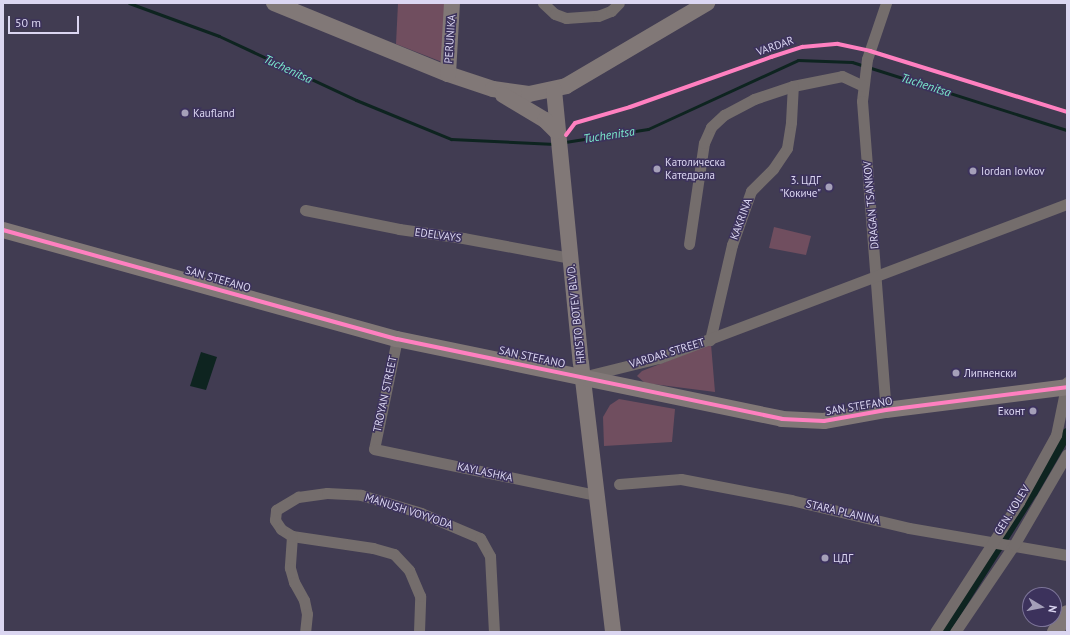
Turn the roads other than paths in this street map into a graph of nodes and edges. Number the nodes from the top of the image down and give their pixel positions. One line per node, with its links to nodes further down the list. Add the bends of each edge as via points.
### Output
1 (274, 3): 7 (street)
2 (452, 3): 7 (street, PERUNIKA)
3 (543, 3): 4 (street, via 554,14 566,18 598,16 611,11)
4 (619, 3)
5 (707, 3): 11 (street, via 591,73)
6 (886, 3): 9 (street, DRAGAN TSANKOV, via 866,60)
7 (448, 74): 10 (street)
8 (793, 86): 9 (street, via 842,76); 16 (street, via 754,100 724,115 711,127 704,144); 20 (street, KAKRINA, via 787,148 773,170 751,191 732,245)
9 (863, 86): 18 (street, DRAGAN TSANKOV)
10 (493, 89): 11 (street, via 530,94); 12 (street, via 533,112)
11 (554, 90): 12 (street, HRISTO BOTEV BLVD.)
12 (557, 134): 17 (street, HRISTO BOTEV BLVD.)
13 (1067, 204): 18 (street)
14 (305, 210): 17 (street, EDELVAYS, via 399,229)
15 (3, 230): 19 (street, SAN STEFANO)
16 (689, 244)
17 (571, 258): 21 (street, HRISTO BOTEV BLVD.)
18 (877, 278): 20 (street, VARDAR STREET); 23 (street, DRAGAN TSANKOV)
19 (397, 339): 21 (street, SAN STEFANO); 24 (street, TROYAN STREET)
20 (710, 340): 21 (street, VARDAR STREET, via 659,358)
21 (583, 377): 23 (street, SAN STEFANO, via 690,401 805,422); 27 (street, HRISTO BOTEV BLVD.)
22 (1067, 384): 23 (street, SAN STEFANO); 29 (street, GEN. KOLEV, via 1056,435)
23 (886, 410)
24 (374, 449): 27 (street, KAYLASHKA)
25 (1067, 454): 30 (street, GEN. KOLEV)
26 (619, 484): 29 (street, STARA PLANINA, via 681,479 791,500 909,528)
27 (596, 495): 36 (street, HRISTO BOTEV BLVD.)
28 (292, 536): 33 (street, via 290,568 304,600 307,614); 34 (street, via 373,548 394,554 409,570 420,596); 35 (street, MANUSH VOYVODA, via 281,529 275,520 276,510 293,499 327,493 361,495 421,513 464,530 480,538 490,556)
29 (994, 541): 30 (street, STARA PLANINA); 37 (street, GEN. KOLEV)
30 (1011, 544): 31 (street, STARA PLANINA); 38 (street, GEN. KOLEV)
31 (1067, 555)
32 (1067, 613): 39 (street)
33 (305, 632)
34 (419, 632)
35 (494, 632)
36 (612, 632)
37 (935, 632)
38 (955, 632)
39 (1055, 632)

